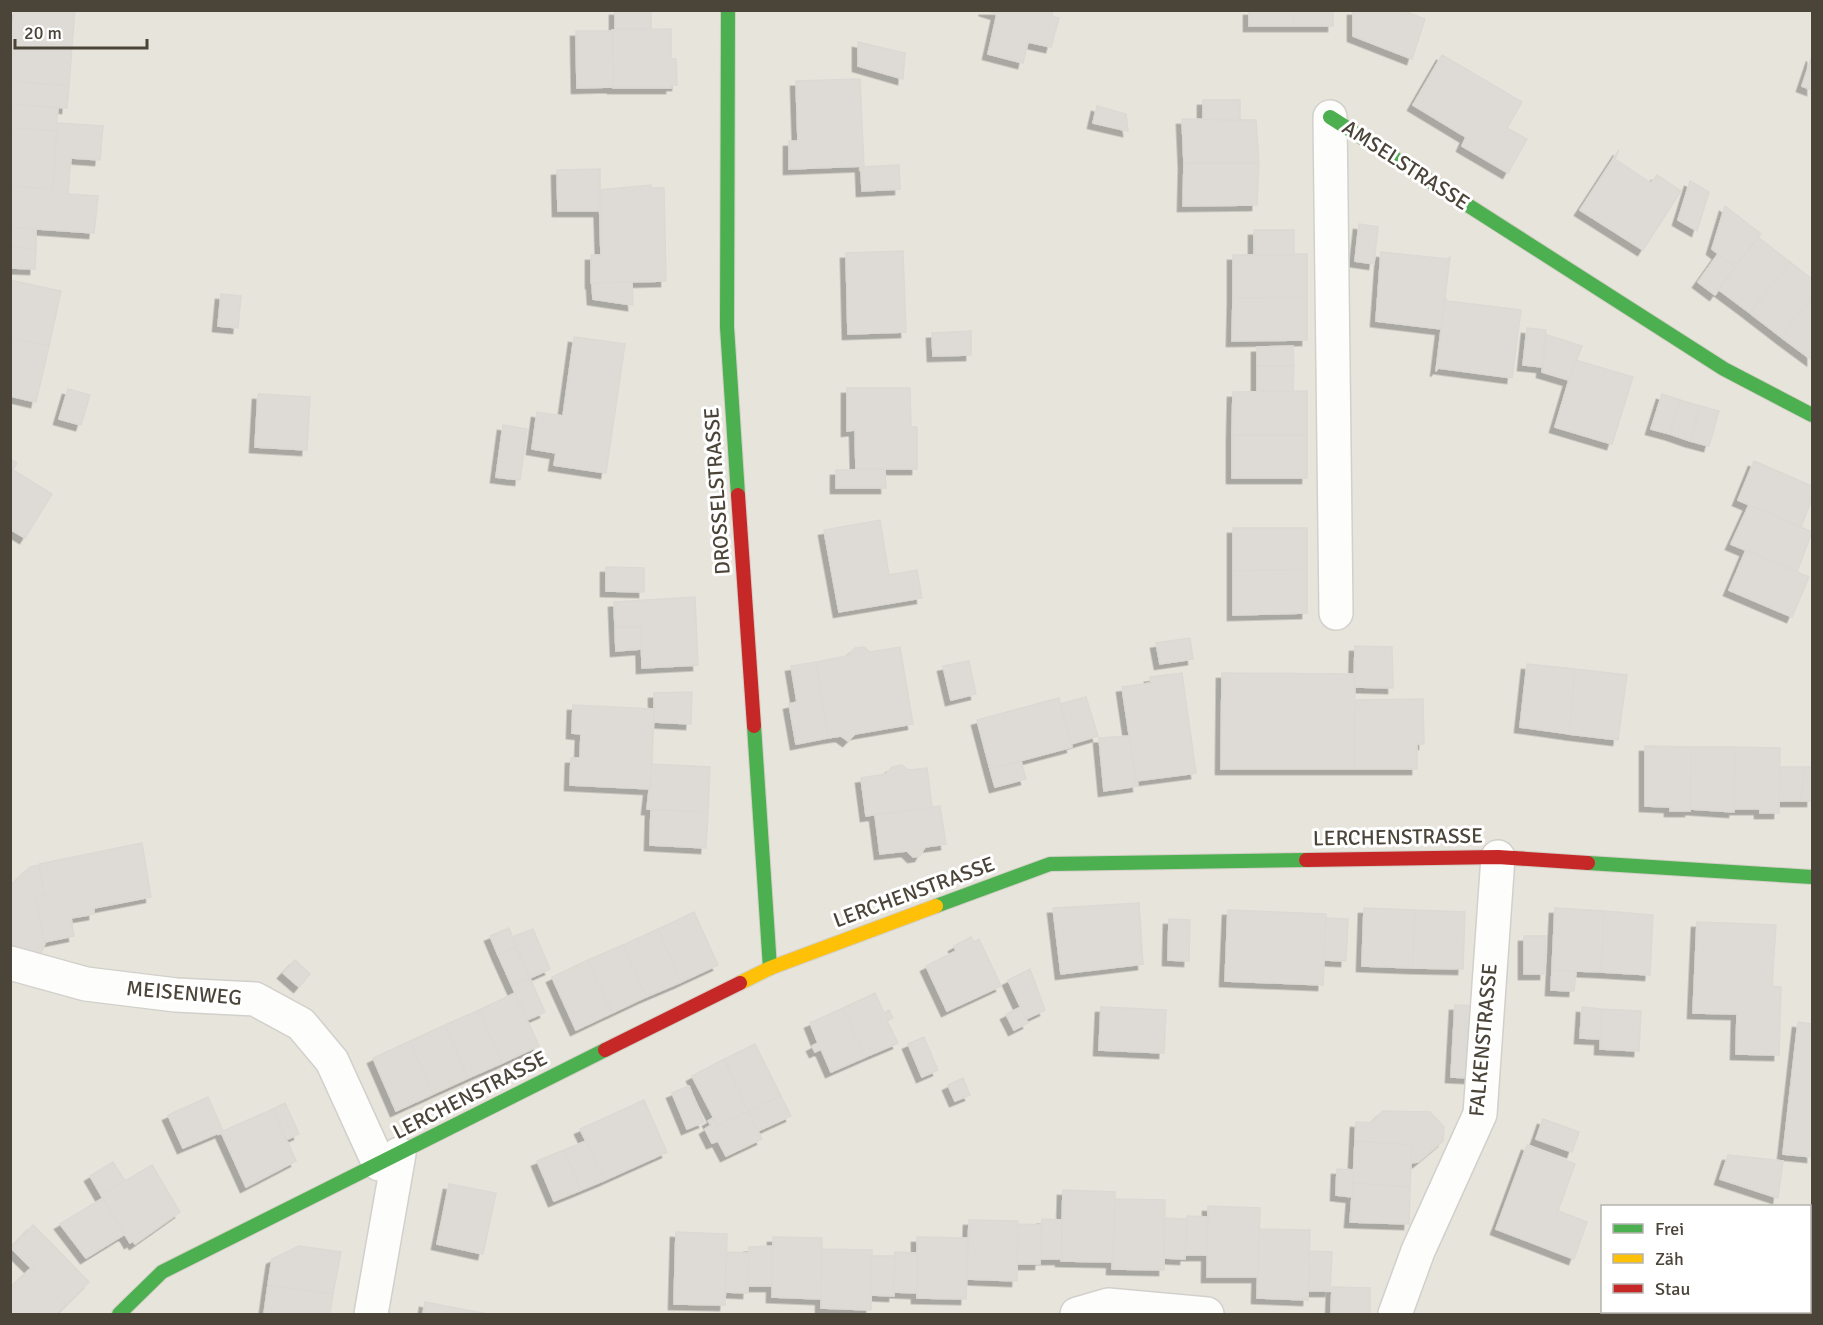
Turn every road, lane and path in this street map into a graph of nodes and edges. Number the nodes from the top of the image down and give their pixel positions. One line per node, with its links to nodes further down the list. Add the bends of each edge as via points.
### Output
1 (728, 10): 8 (street, DROSSELSTRASSE, via 727,327)
2 (1330, 117): 3 (street, AMSELSTRASSE, via 1724,369); 4 (street, AMSELSTRASSE)
3 (1812, 415)
4 (1336, 613)
5 (1498, 857): 6 (street, LERCHENSTRASSE); 8 (street, LERCHENSTRASSE, via 1050,864); 14 (street, FALKENSTRASSE, via 1480,1114 1418,1251)
6 (1812, 877)
7 (10, 963): 9 (street, MEISENWEG, via 86,984 176,995 255,999 301,1024 332,1061)
8 (770, 968): 9 (street, LERCHENSTRASSE)
9 (389, 1159): 10 (street, LERCHENSTRASSE, via 162,1272); 11 (street)
10 (119, 1314)
11 (371, 1314)
12 (1077, 1314): 13 (street, via 1108,1305)
13 (1207, 1314)
14 (1395, 1314)

